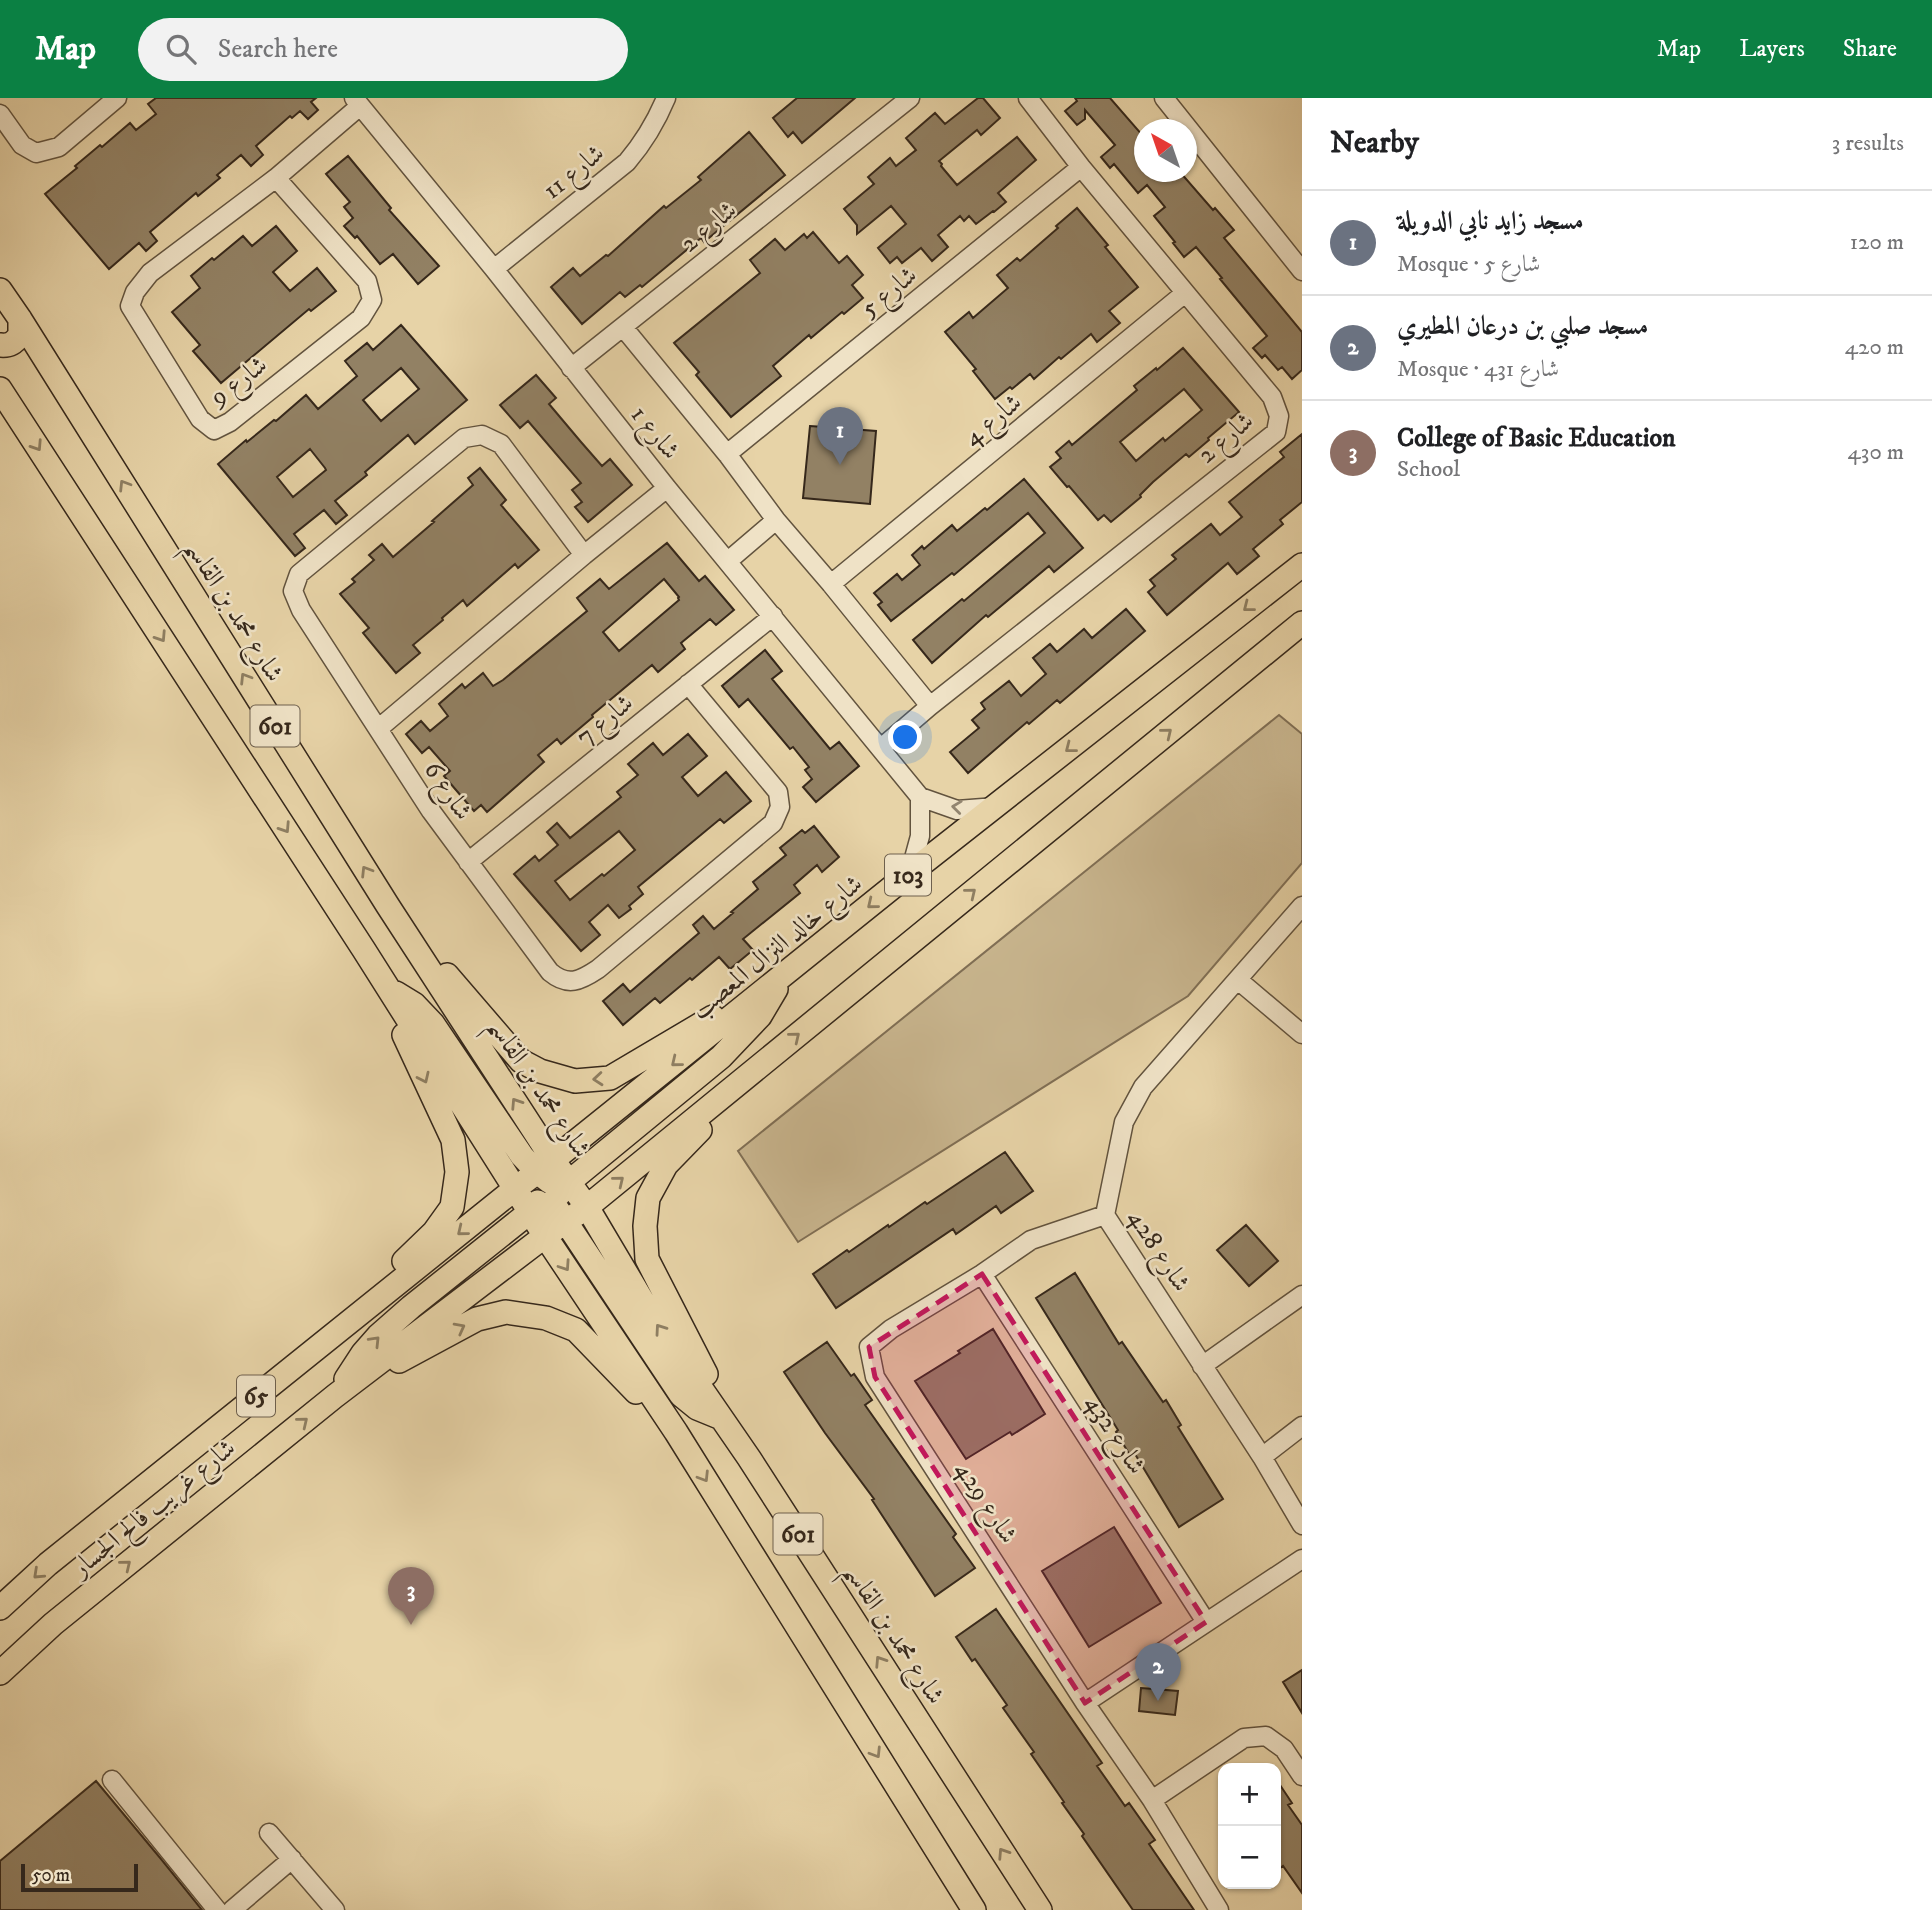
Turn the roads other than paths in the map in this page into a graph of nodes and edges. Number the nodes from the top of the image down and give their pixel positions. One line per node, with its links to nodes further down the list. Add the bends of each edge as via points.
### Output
1 (117, 98): 7 (street, via 59,147 36,153 22,145)
2 (666, 98): 10 (street, شارع 11, via 657,120 627,162)
3 (910, 98): 15 (street, شارع 2)
4 (1028, 98): 8 (street, شارع 2)
5 (1164, 98): 11 (street)
6 (357, 102): 9 (street, شارع 9); 10 (street, شارع 1)
7 (0, 114)
8 (1081, 167): 13 (street, شارع 2); 19 (street, شارع 5)
9 (276, 177): 9 (street, شارع 9, via 150,273 130,306 200,419 214,430 361,318 372,300 367,281)
10 (494, 269): 17 (street, شارع 1)
11 (1302, 271)
12 (0, 290): 14 (main road, شارع محمد بن القاسم / 601)
13 (1185, 293): 25 (street, شارع 4); 29 (street, شارع 2, via 1272,397 1279,416 1276,432)
14 (20, 319): 16 (main road, via 20,335 14,343); 36 (main road, شارع محمد بن القاسم / 601, one-way to 14)
15 (623, 327): 17 (street, شارع 2); 19 (street)
16 (0, 345)
17 (571, 368): 20 (street, شارع 1)
18 (0, 389): 38 (main road, 601, one-way to 38)
19 (727, 454): 21 (street)
20 (667, 488): 22 (street); 23 (street, شارع 1)
21 (776, 520): 23 (street); 25 (street)
22 (584, 555): 30 (street); 30 (street, شارع 6, via 501,444 482,435 464,438 299,575 293,592 301,610)
23 (729, 561): 26 (street, شارع 1)
24 (1302, 565): 33 (main road, شارع خالد النزال المعصب / 103, one-way to 33)
25 (831, 584): 29 (street)
26 (773, 616): 28 (street, شارع 7); 31 (street, شارع 1)
27 (1302, 623): 43 (main road, 103, one-way to 27)
28 (688, 684): 34 (street, شارع 7); 34 (street, شارع 6, via 778,792 780,807 773,823 598,969 572,981 560,980 550,972)
29 (930, 706): 31 (street, شارع 2)
30 (378, 729): 34 (street, شارع 6)
31 (881, 748): 32 (street, شارع 1)
32 (920, 797): 33 (street, one-way to 32, via 957,810); 35 (street, via 920,836)
33 (996, 807): 35 (main road, شارع خالد النزال المعصب / 103)
34 (468, 862)
35 (910, 873): 39 (main road, شارع خالد النزال المعصب / 103, one-way to 39)
36 (388, 906): 39 (main road, one-way to 36, via 610,1078 575,1081 521,1061); 45 (main road, شارع محمد بن القاسم / 601, one-way to 36)
37 (1302, 906): 40 (street, شارع 428)
38 (365, 950): 41 (main road, 601); 51 (main road, one-way to 51, via 453,1140 457,1172 452,1206 434,1232)
39 (785, 975): 45 (main road, via 760,1016 721,1057)
40 (1238, 979): 42 (street); 47 (street, شارع 428, via 1143,1087 1124,1122)
41 (390, 991): 44 (main road, 601); 45 (main road, via 414,1004 433,1024)
42 (1302, 1034)
43 (765, 1061): 46 (main road, 103, one-way to 43); 58 (main road, via 667,1165 648,1198 645,1226 647,1259)
44 (516, 1188): 45 (main road, 103); 51 (main road, شارع غريب فالح الجسار / 65, one-way to 51)
45 (551, 1191): 46 (main road, شارع محمد بن القاسم / 601); 46 (main road, 103); 48 (main road, 103); 53 (main road, one-way to 45, via 378,1336); 54 (main road, via 681,1395)
46 (587, 1207): 54 (main road, شارع محمد بن القاسم / 601, one-way to 46, via 654,1320)
47 (1105, 1215): 49 (street, شارع 429, via 1031,1240); 52 (street, شارع 428)
48 (545, 1236): 53 (main road, شارع غريب فالح الجسار / 65); 56 (main road, 601, one-way to 56)
49 (982, 1274): 62 (street, شارع 432); 64 (street, شارع 429, via 869,1347 875,1377)
50 (1302, 1295): 52 (street)
51 (310, 1353): 61 (main road, شارع غريب فالح الجسار / 65, one-way to 61)
52 (1202, 1366): 57 (street, شارع 428)
53 (335, 1396): 56 (main road, one-way to 56, via 477,1319 506,1312 546,1318 576,1330); 63 (main road, شارع غريب فالح الجسار / 65, one-way to 53, via 63,1616)
54 (722, 1419): 58 (main road, شارع محمد بن القاسم / 601)
55 (1302, 1426): 57 (street)
56 (676, 1432): 73 (main road, 601, one-way to 73)
57 (1262, 1457): 59 (street, شارع 428)
58 (749, 1458): 74 (main road, شارع محمد بن القاسم / 601, one-way to 58)
59 (1302, 1525)
60 (1302, 1559): 62 (street)
61 (0, 1608)
62 (1206, 1622): 64 (street)
63 (0, 1673)
64 (1085, 1703): 67 (street, شارع 429)
65 (1302, 1776): 67 (street, via 1284,1749 1266,1736 1244,1738)
66 (112, 1780): 70 (street)
67 (1152, 1800): 75 (street, شارع 429)
68 (269, 1833): 69 (street)
69 (292, 1859): 71 (street); 72 (street)
70 (217, 1910)
71 (232, 1910)
72 (335, 1910)
73 (974, 1910)
74 (1040, 1910)
75 (1219, 1910)

